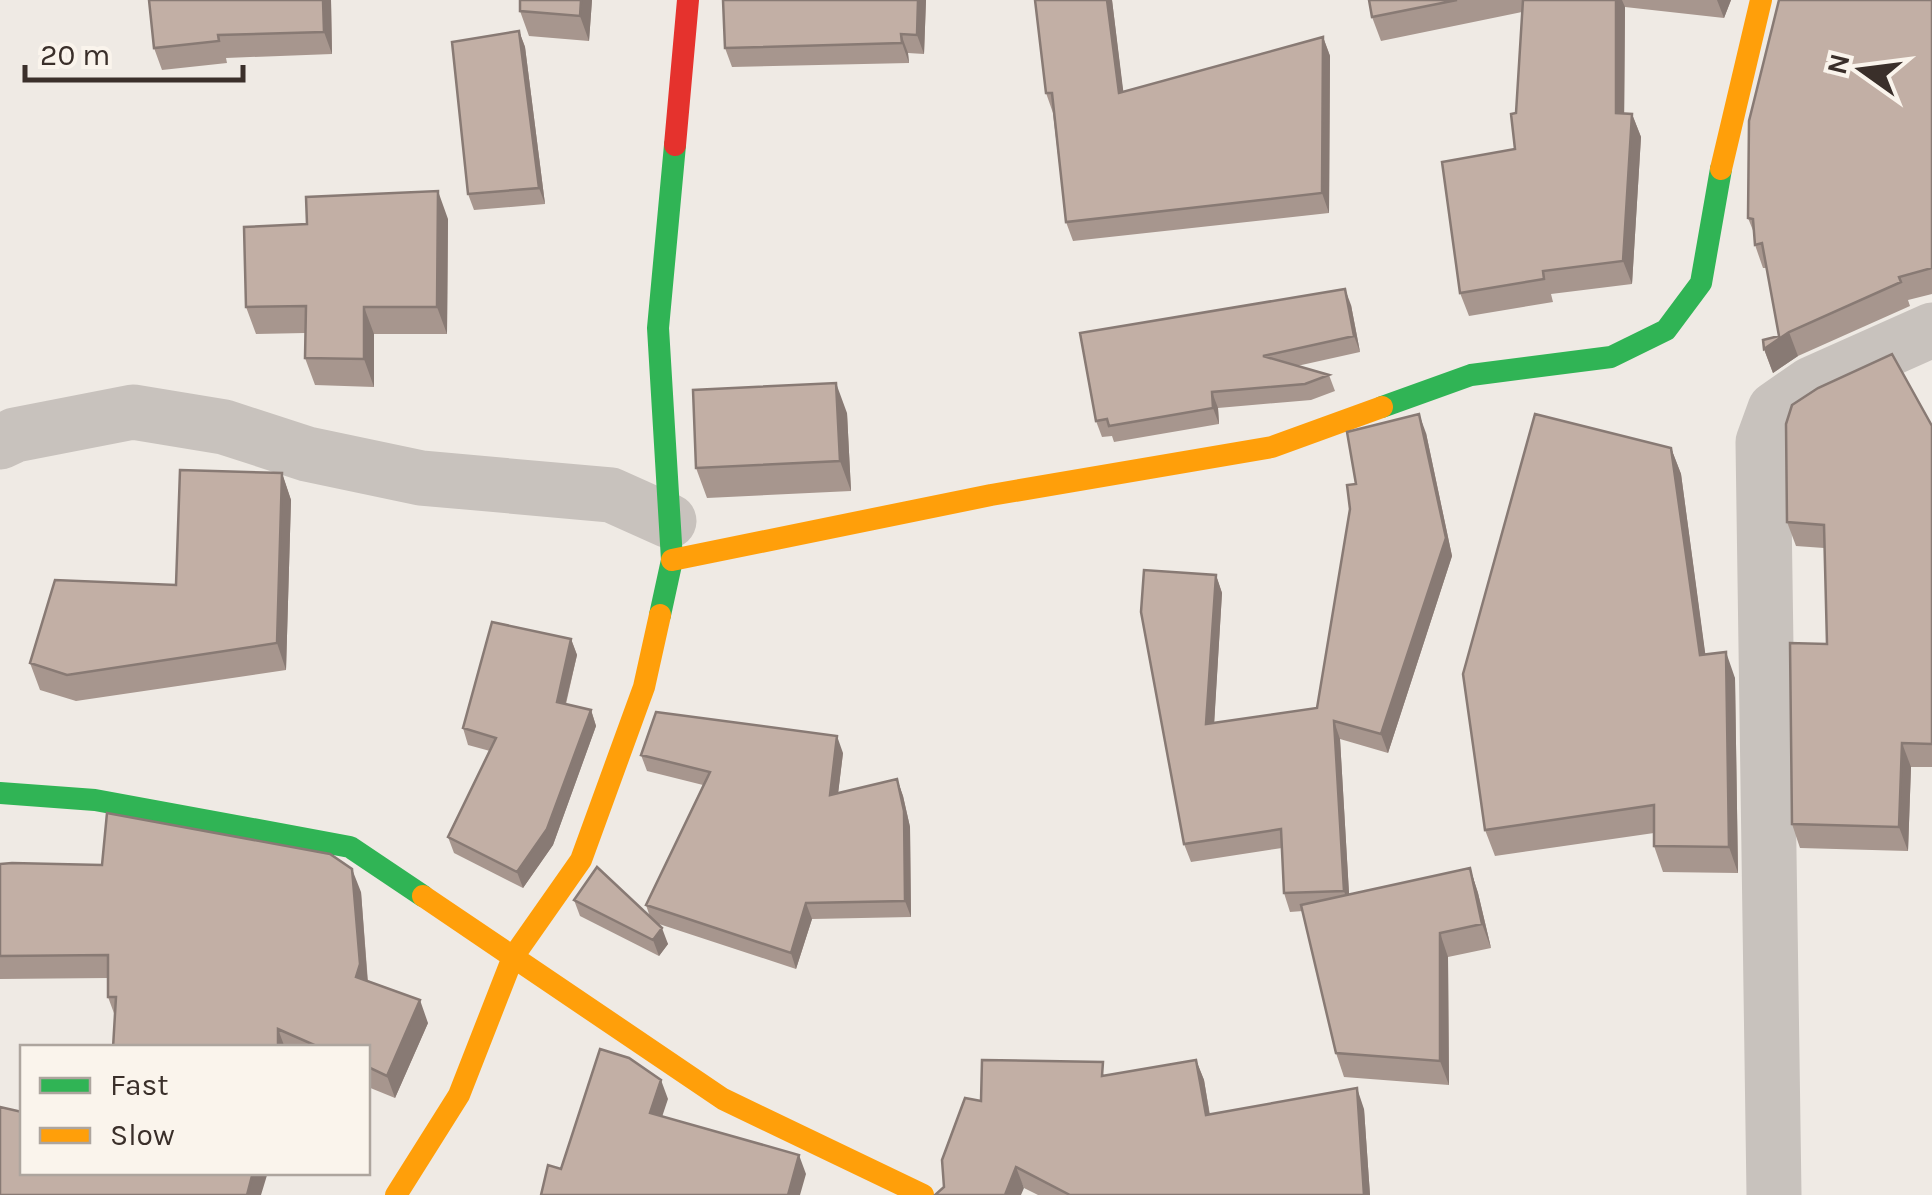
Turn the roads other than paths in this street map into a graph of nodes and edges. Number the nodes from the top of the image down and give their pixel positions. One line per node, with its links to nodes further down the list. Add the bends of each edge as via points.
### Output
1 (688, 0): 5 (street, via 658,328)
2 (1761, 0): 5 (street, via 1730,115 1701,283 1666,330 1611,357 1471,374 1272,447 992,496)
3 (1932, 330): 10 (street, via 1811,384 1775,409 1763,442)
4 (0, 442): 5 (street, via 132,412 224,427 307,454 421,478 611,494)
5 (670, 540): 7 (street, via 644,687 581,860)
6 (0, 793): 7 (street, via 95,800 350,847)
7 (513, 957): 8 (street, via 459,1095); 9 (street, via 723,1098)
8 (396, 1195)
9 (924, 1195)
10 (1774, 1195)

